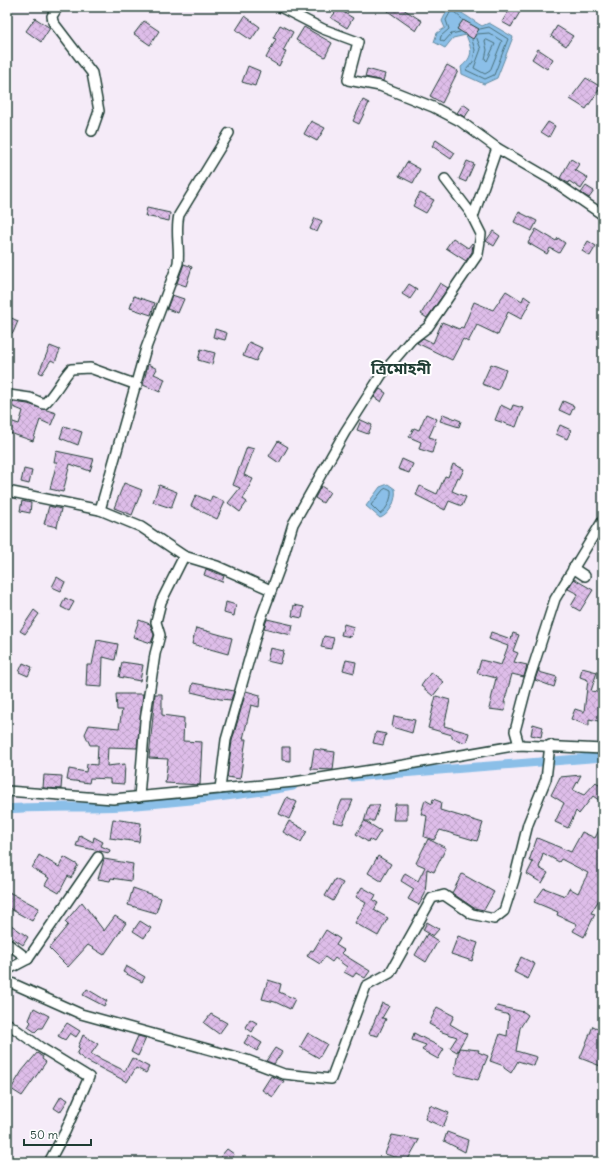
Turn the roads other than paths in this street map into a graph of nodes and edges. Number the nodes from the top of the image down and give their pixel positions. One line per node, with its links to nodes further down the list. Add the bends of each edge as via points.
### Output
1 (58, 7): 3 (street, via 52,16 53,22 92,73 99,111)
2 (280, 7): 5 (street, via 323,29 358,42 348,80 380,86 433,107 460,121)
3 (92, 131)
4 (229, 133): 9 (street, via 178,215 178,263 146,348)
5 (496, 148): 7 (street, via 552,180); 8 (street)
6 (445, 179): 8 (street)
7 (603, 215)
8 (473, 217): 17 (street, via 482,234 478,254 428,326 390,363 363,403 296,517)
9 (137, 385): 10 (street, via 90,368 71,369 52,397 44,404 30,398 9,395); 12 (street)
10 (7, 401)
11 (7, 491): 12 (street)
12 (100, 510): 14 (street, via 141,527)
13 (603, 520): 15 (street)
14 (184, 556): 17 (street, via 217,566); 23 (street, via 162,602 156,622 160,635 145,722)
15 (573, 568): 16 (street); 18 (street, via 549,612 515,731)
16 (585, 576)
17 (271, 590): 21 (street, via 226,740)
18 (519, 744): 19 (street); 21 (street, via 294,782)
19 (550, 748): 20 (street); 28 (street, via 546,779 528,824 504,911 494,919 472,914 444,896 432,898 390,973 366,986 331,1079 284,1074 247,1060 81,1014)
20 (603, 749)
21 (220, 789): 23 (street)
22 (7, 791): 23 (street, via 113,799)
23 (139, 797)
24 (98, 857): 26 (street)
25 (7, 943): 26 (street)
26 (28, 959): 27 (street)
27 (7, 970)
28 (7, 981)
29 (7, 1023): 30 (street, via 89,1077)
30 (49, 1162)

